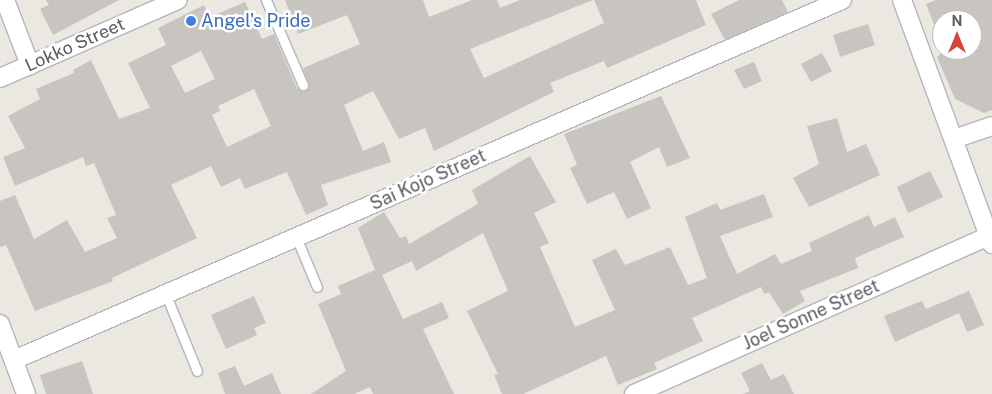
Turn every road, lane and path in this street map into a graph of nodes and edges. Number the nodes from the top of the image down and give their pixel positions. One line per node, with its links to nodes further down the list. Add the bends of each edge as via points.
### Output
1 (5, 0): 6 (street)
2 (178, 0): 6 (street, Lokko Street)
3 (266, 0): 8 (lane)
4 (842, 0): 11 (street, Sai Kojo Street)
5 (902, 0): 10 (street)
6 (30, 65): 7 (street, Lokko Street)
7 (0, 78)
8 (303, 85)
9 (992, 126): 10 (street)
10 (954, 139): 12 (street)
11 (296, 238): 13 (lane); 14 (street, Sai Kojo Street)
12 (991, 240): 19 (street, Joel Sonne Street)
13 (317, 287)
14 (166, 295): 16 (street, Sai Kojo Street); 17 (lane)
15 (0, 324): 16 (street)
16 (14, 360): 18 (street)
17 (197, 371)
18 (26, 394)
19 (634, 394)

